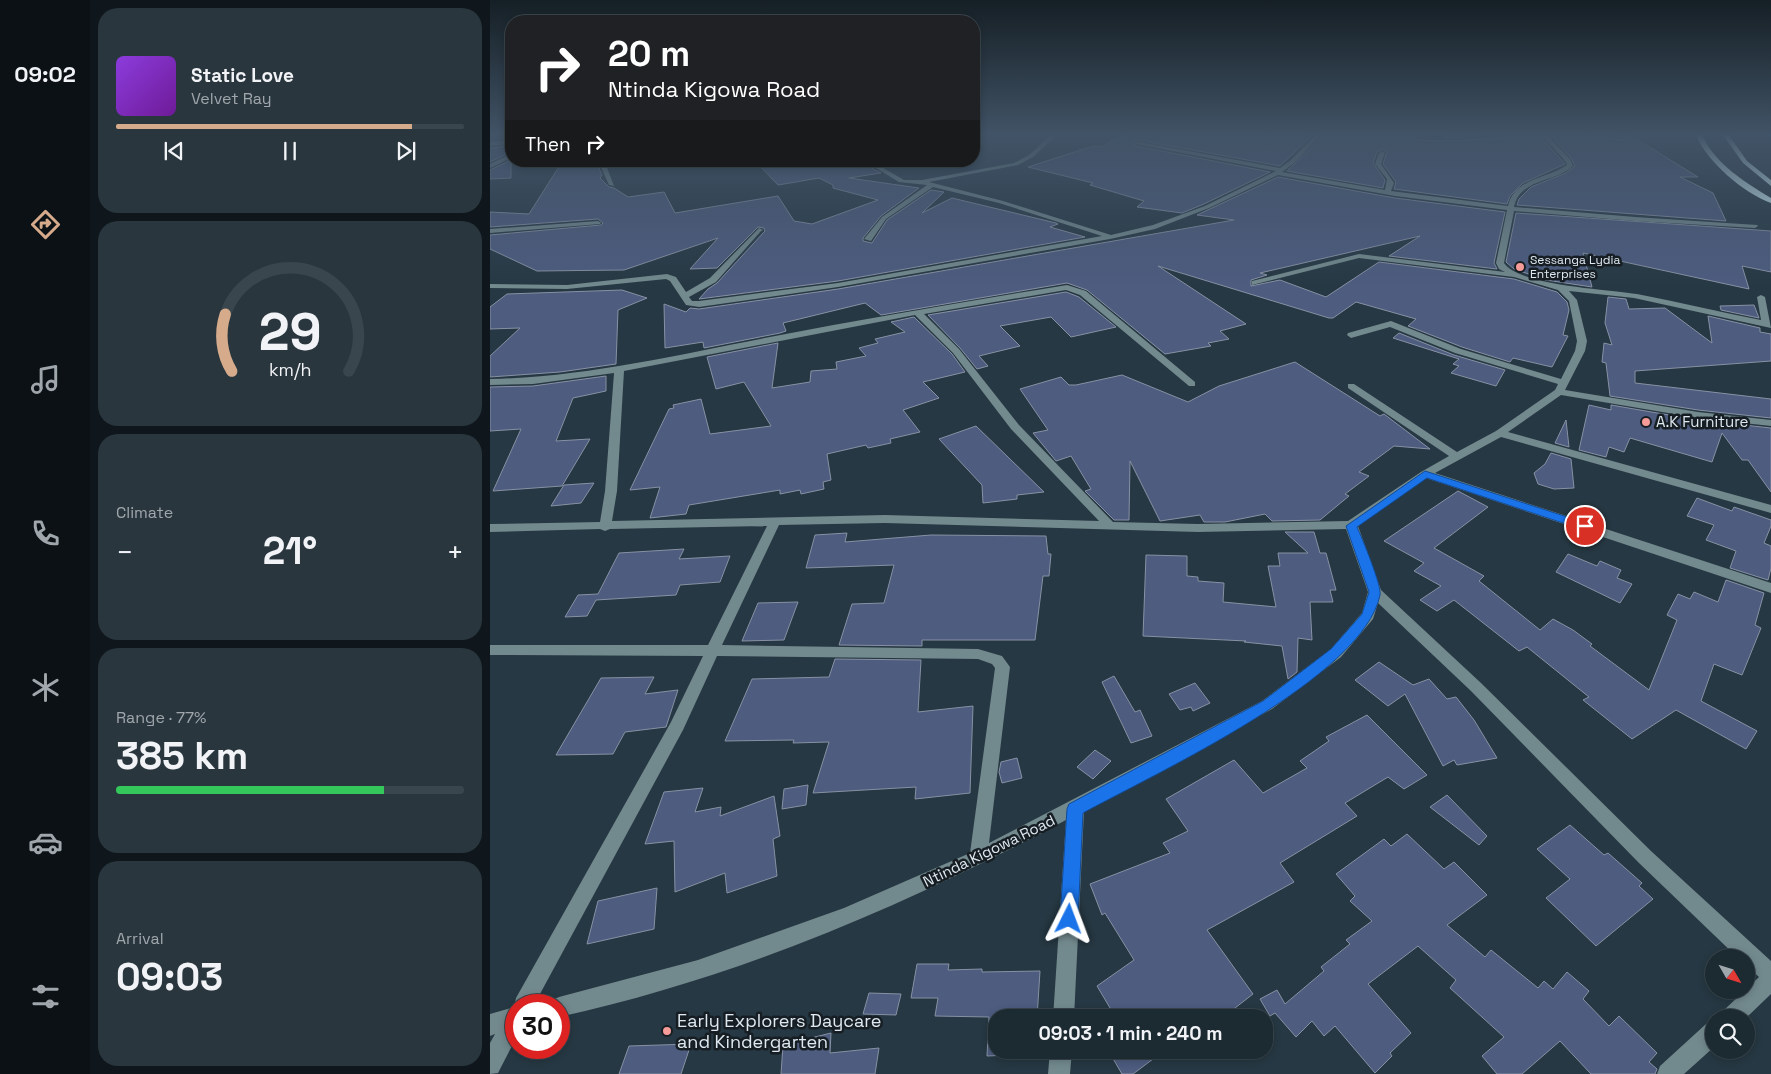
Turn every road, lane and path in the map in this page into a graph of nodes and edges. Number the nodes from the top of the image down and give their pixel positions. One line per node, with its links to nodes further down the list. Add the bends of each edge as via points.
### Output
1 (927, 185): 16 (street, via 884,218)
2 (933, 185): 15 (street, via 1010,204)
3 (1250, 185): 15 (street, via 1181,218)
4 (1356, 185): 8 (street)
5 (1391, 185): 8 (street)
6 (1526, 185): 10 (street, via 1513,197)
7 (1749, 185): 9 (highway)
8 (1388, 191): 10 (street)
9 (1771, 201)
10 (1511, 208): 12 (street, via 1630,220); 17 (street, via 1500,263)
11 (598, 223): 14 (street)
12 (1755, 226)
13 (759, 230): 21 (street, via 712,280)
14 (490, 231)
15 (1110, 237): 21 (street, via 759,296 693,304)
16 (868, 240)
17 (1517, 275): 18 (street, via 1359,256); 20 (street)
18 (1255, 283)
19 (490, 286): 21 (street, via 567,286 667,276 673,279)
20 (1561, 288): 24 (street, via 1634,296); 30 (street, via 1573,300 1582,341)
21 (684, 296)
22 (1761, 297): 24 (street)
23 (917, 312): 26 (street); 28 (street, via 1067,287 1083,293); 37 (street, via 956,351 1015,427)
24 (1769, 324)
25 (1351, 335): 30 (street, via 1391,324)
26 (619, 370): 27 (street, via 561,379); 39 (street, via 611,491)
27 (490, 382)
28 (1192, 384)
29 (1351, 386): 33 (street)
30 (1561, 387): 31 (street, via 1689,413); 32 (street)
31 (1771, 424)
32 (1500, 434): 33 (street); 35 (street)
33 (1457, 457): 34 (street)
34 (1425, 474): 38 (street); 41 (street)
35 (1771, 509)
36 (775, 521): 37 (street, via 885,519); 39 (street); 44 (street)
37 (1109, 525): 38 (street, via 1198,528)
38 (1352, 526): 42 (street)
39 (605, 527): 40 (street)
40 (490, 528)
41 (1771, 588)
42 (1375, 592): 45 (street, Ntinda Kigowa Road, via 1368,615 1355,633 1336,652 1268,705); 47 (street, via 1476,687 1645,857)
43 (490, 650): 44 (street)
44 (713, 652): 46 (street, via 978,654 997,660 1003,667); 49 (street, via 677,725)
45 (1075, 809): 46 (street, Ntinda Kigowa Road); 51 (street)
46 (978, 858): 50 (street, Ntinda Kigowa Road, via 838,921 698,970)
47 (1771, 975)
48 (1771, 980): 52 (street)
49 (529, 994)
50 (570, 1004)
51 (1064, 1009)
52 (1740, 1009)
53 (505, 1021): 54 (street)
54 (490, 1025)
55 (505, 1038): 58 (street)
56 (1705, 1040): 60 (street)
57 (1060, 1059): 59 (street)
58 (490, 1065)
59 (1059, 1074)
60 (1668, 1074)

